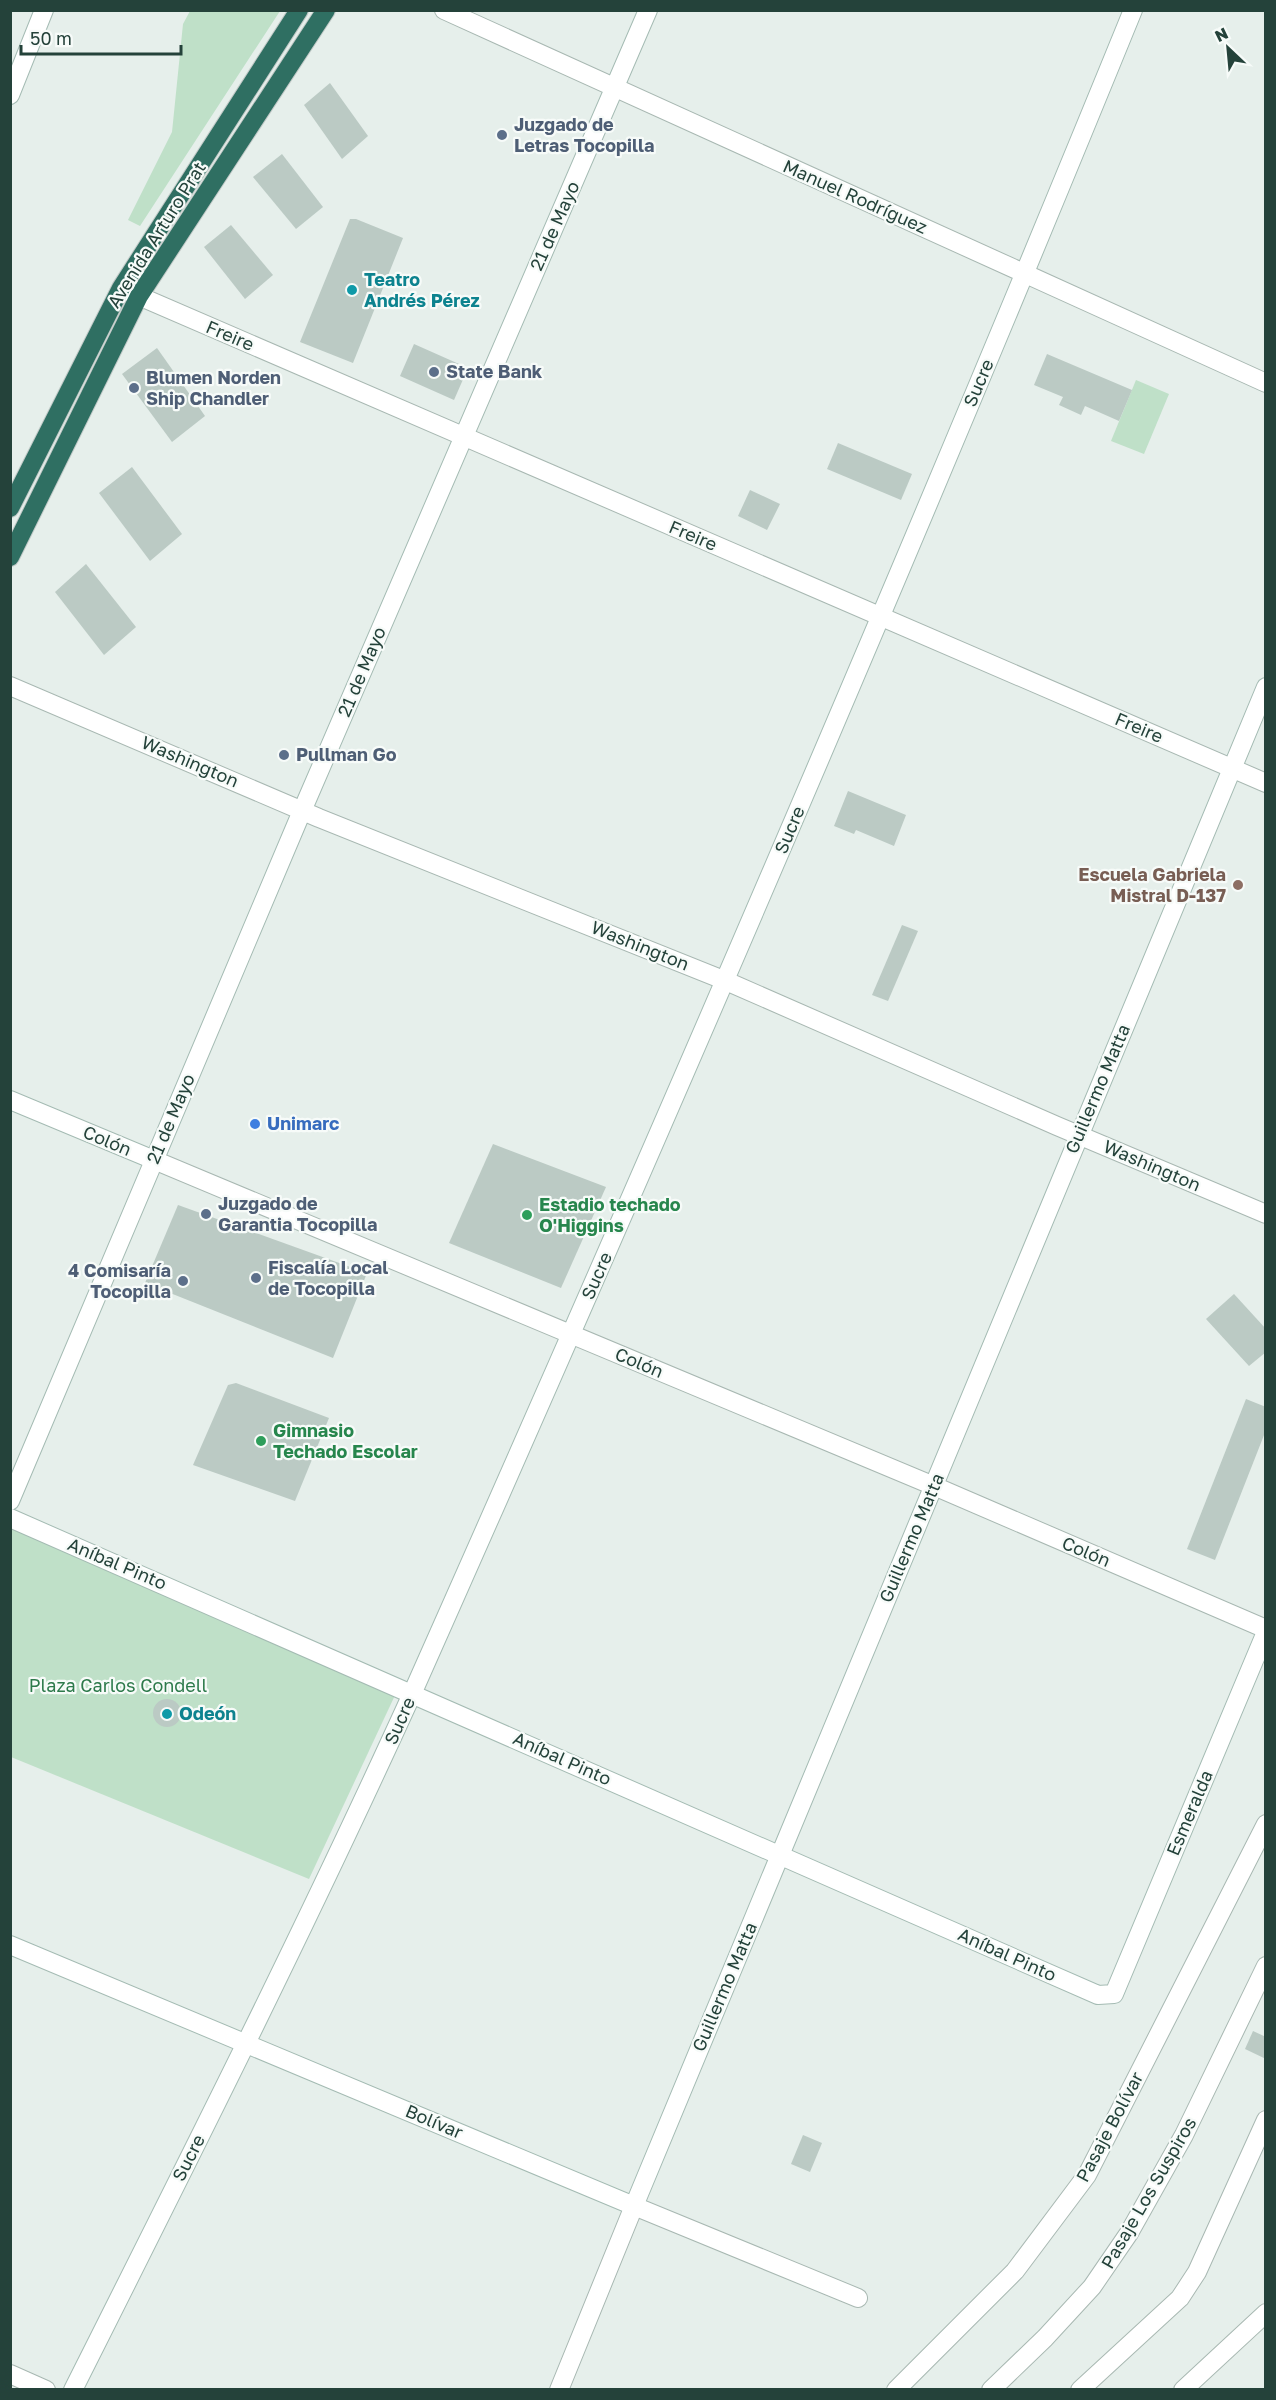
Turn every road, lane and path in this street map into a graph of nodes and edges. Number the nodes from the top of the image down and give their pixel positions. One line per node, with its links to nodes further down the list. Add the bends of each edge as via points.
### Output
1 (44, 10): 8 (street)
2 (299, 10): 10 (highway, Avenida Arturo Prat)
3 (326, 10): 11 (highway, Avenida Arturo Prat)
4 (444, 10): 7 (street, Manuel Rodríguez)
5 (648, 10): 7 (street, 21 de Mayo)
6 (1133, 10): 9 (street, Sucre)
7 (615, 88): 9 (street, Manuel Rodríguez); 13 (street, 21 de Mayo)
8 (10, 95)
9 (1025, 274): 12 (street, Manuel Rodríguez); 16 (street, Sucre)
10 (121, 288): 11 (street, Freire); 14 (highway, Avenida Arturo Prat)
11 (139, 296): 13 (street, Freire); 15 (highway, Avenida Arturo Prat)
12 (1266, 383)
13 (463, 436): 16 (street, Freire); 21 (street, 21 de Mayo)
14 (10, 508)
15 (10, 557)
16 (881, 617): 19 (street, Freire); 22 (street, Sucre)
17 (10, 686): 21 (street, Washington)
18 (1266, 687): 19 (street, Guillermo Matta)
19 (1232, 768): 20 (street, Freire); 24 (street, Guillermo Matta)
20 (1266, 783)
21 (302, 811): 22 (street, Washington); 25 (street, 21 de Mayo)
22 (726, 981): 24 (street, Washington); 27 (street, Sucre)
23 (10, 1100): 25 (street, Colón)
24 (1079, 1136): 26 (street, Washington); 28 (street, Guillermo Matta)
25 (154, 1160): 27 (street, Colón); 29 (street, 21 de Mayo)
26 (1266, 1214)
27 (571, 1335): 28 (street, Colón); 32 (street, Sucre)
28 (934, 1486): 31 (street, Colón); 34 (street, Guillermo Matta)
29 (10, 1501)
30 (10, 1518): 32 (street, Aníbal Pinto)
31 (1266, 1630): 37 (street, Esmeralda)
32 (412, 1694): 34 (street, Aníbal Pinto); 38 (street, Sucre)
33 (1266, 1824): 47 (street, Pasaje Bolívar, via 1087,2175 1015,2271)
34 (780, 1854): 37 (street, Aníbal Pinto, via 1098,1995); 40 (street, Guillermo Matta)
35 (10, 1946): 38 (street, Bolívar)
36 (1266, 1966): 48 (street, Pasaje Los Suspiros, via 1185,2136 1129,2233 1092,2287)
37 (1114, 1994)
38 (247, 2044): 40 (street, Bolívar); 45 (street, Sucre)
39 (1266, 2120): 49 (street, via 1197,2272 1180,2298)
40 (634, 2206): 41 (street, Bolívar); 46 (street, Guillermo Matta)
41 (858, 2298)
42 (1266, 2313): 50 (street)
43 (10, 2374): 44 (street)
44 (46, 2390)
45 (73, 2390)
46 (560, 2390)
47 (896, 2390)
48 (991, 2390)
49 (1080, 2390)
50 (1182, 2390)

